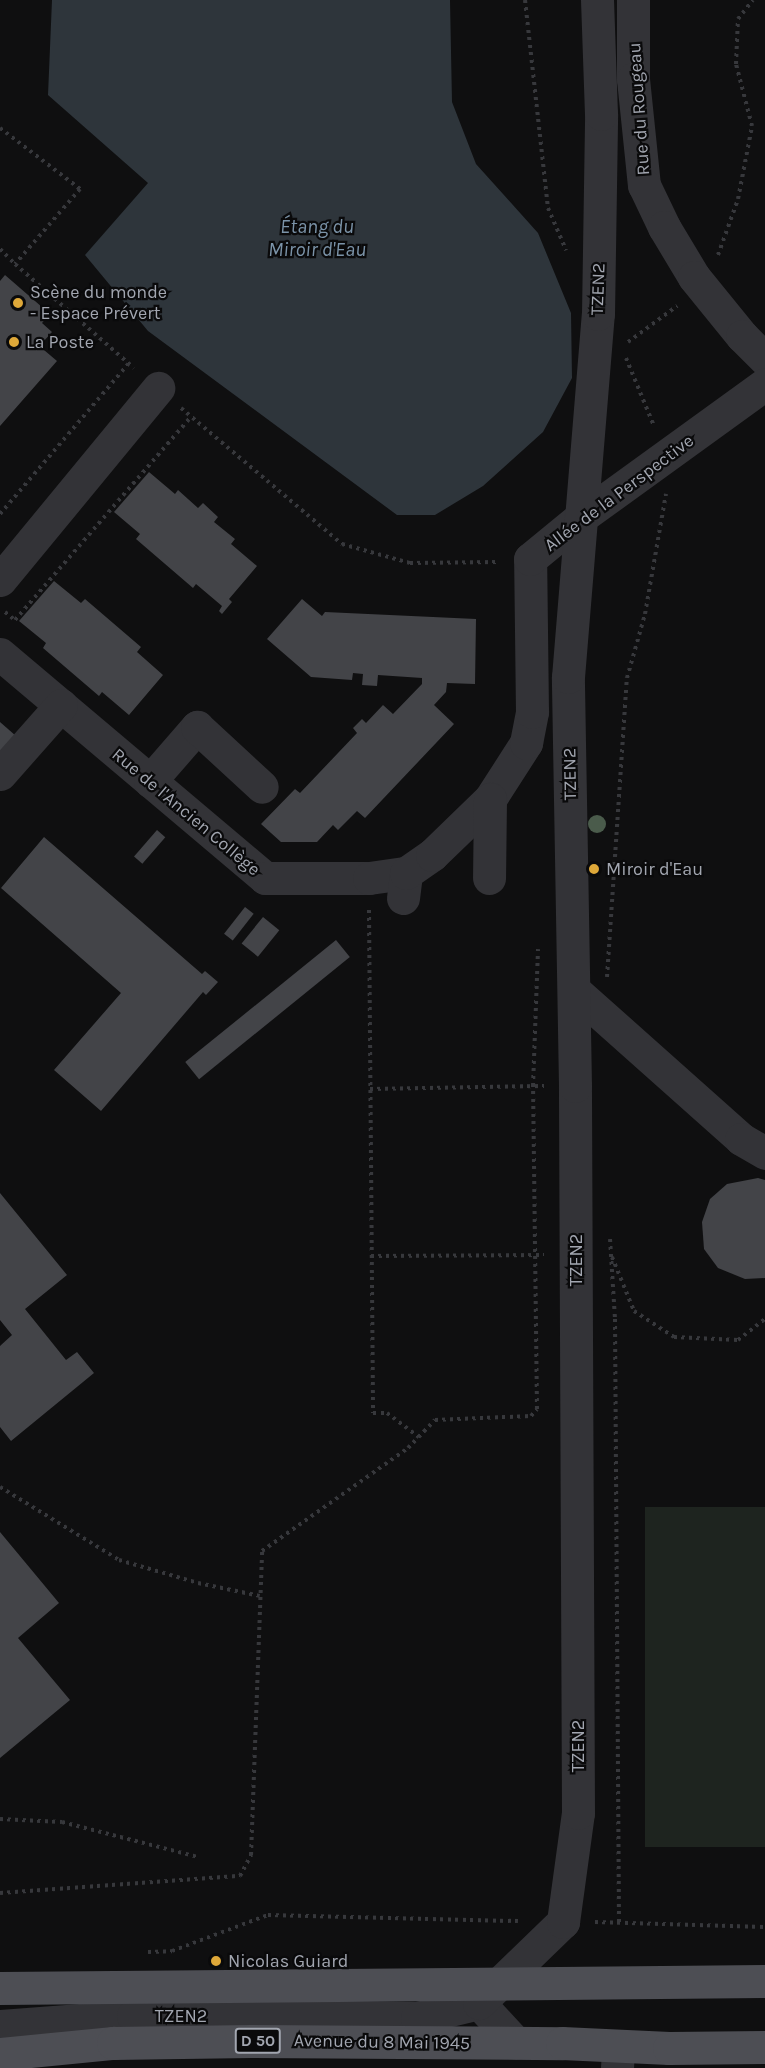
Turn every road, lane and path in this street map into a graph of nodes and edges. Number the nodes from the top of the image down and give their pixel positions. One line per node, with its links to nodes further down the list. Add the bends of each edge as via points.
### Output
1 (525, 0): 7 (path, via 548,208)
2 (597, 0): 10 (street, TZEN2, via 601,114)
3 (633, 0): 9 (street, Rue du Rougeau, via 633,79 644,185 664,227)
4 (753, 0): 9 (path, via 738,19 736,64 752,126 738,199)
5 (0, 128): 8 (path, via 80,189)
6 (0, 249): 8 (path)
7 (571, 261)
8 (15, 264): 13 (path)
9 (705, 292): 10 (path, via 682,302 619,349); 12 (street, Rue du Rougeau)
10 (598, 314): 19 (street, TZEN2)
11 (624, 356): 17 (path)
12 (765, 359)
13 (129, 363): 15 (path); 18 (path)
14 (765, 384): 17 (street, Allée de la Perspective)
15 (158, 388): 16 (path); 21 (street)
16 (191, 417): 20 (path, via 342,544 410,563); 22 (path, via 15,620)
17 (664, 460): 19 (street, Allée de la Perspective); 34 (path, via 669,481 645,614 627,678)
18 (0, 514)
19 (580, 519): 20 (street, Allée de la Perspective); 33 (street, TZEN2, via 568,677)
20 (530, 559): 28 (street, Allée de la Perspective, via 532,712 526,744)
21 (0, 580)
22 (0, 607)
23 (0, 654): 24 (street, Rue de l'Ancien Collège)
24 (61, 705): 25 (street); 26 (street, Rue de l'Ancien Collège)
25 (0, 774)
26 (150, 781): 27 (street, via 197,727); 29 (street, Rue de l'Ancien Collège, via 265,878)
27 (262, 787)
28 (490, 799): 30 (street); 31 (street, Allée de la Perspective)
29 (369, 878): 31 (street, Rue de l'Ancien Collège); 37 (path)
30 (489, 878)
31 (404, 885)
32 (539, 943): 35 (path)
33 (574, 990): 34 (street); 36 (street, TZEN2)
34 (604, 1018): 38 (street, via 741,1139)
35 (533, 1086): 36 (path); 37 (path); 41 (path)
36 (575, 1086): 40 (street, TZEN2)
37 (370, 1089): 43 (path)
38 (765, 1153)
39 (609, 1233): 42 (path)
40 (576, 1254): 41 (path); 42 (path); 51 (street, TZEN2, via 578,1813)
41 (534, 1255): 43 (path); 45 (path, via 537,1409 531,1416 435,1420)
42 (611, 1255): 44 (path, via 634,1311 674,1337 738,1340); 52 (path)
43 (371, 1256): 45 (path, via 373,1413 387,1413)
44 (765, 1319)
45 (419, 1437): 47 (path, via 408,1449 262,1551)
46 (0, 1487): 47 (path, via 119,1560)
47 (260, 1596): 50 (path, via 251,1855 240,1876)
48 (0, 1819): 49 (path, via 62,1822)
49 (198, 1857)
50 (0, 1893)
51 (563, 1922): 52 (path); 54 (path, via 268,1915 172,1951); 57 (street)
52 (620, 1922): 53 (path)
53 (765, 1927)
54 (138, 1953)
55 (765, 1981): 57 (main road)
56 (0, 1988): 57 (main road)
57 (490, 1993): 58 (street, TZEN2, via 417,2018 134,2016); 59 (street)
58 (0, 2026)
59 (516, 2043): 61 (main road, Avenue du 8 Mai 1945 / D 50, via 114,2043); 62 (main road, Avenue du 8 Mai 1945 / D 50)
60 (765, 2047): 62 (main road, Avenue du 8 Mai 1945 / D 50)
61 (0, 2054)
62 (618, 2057)

